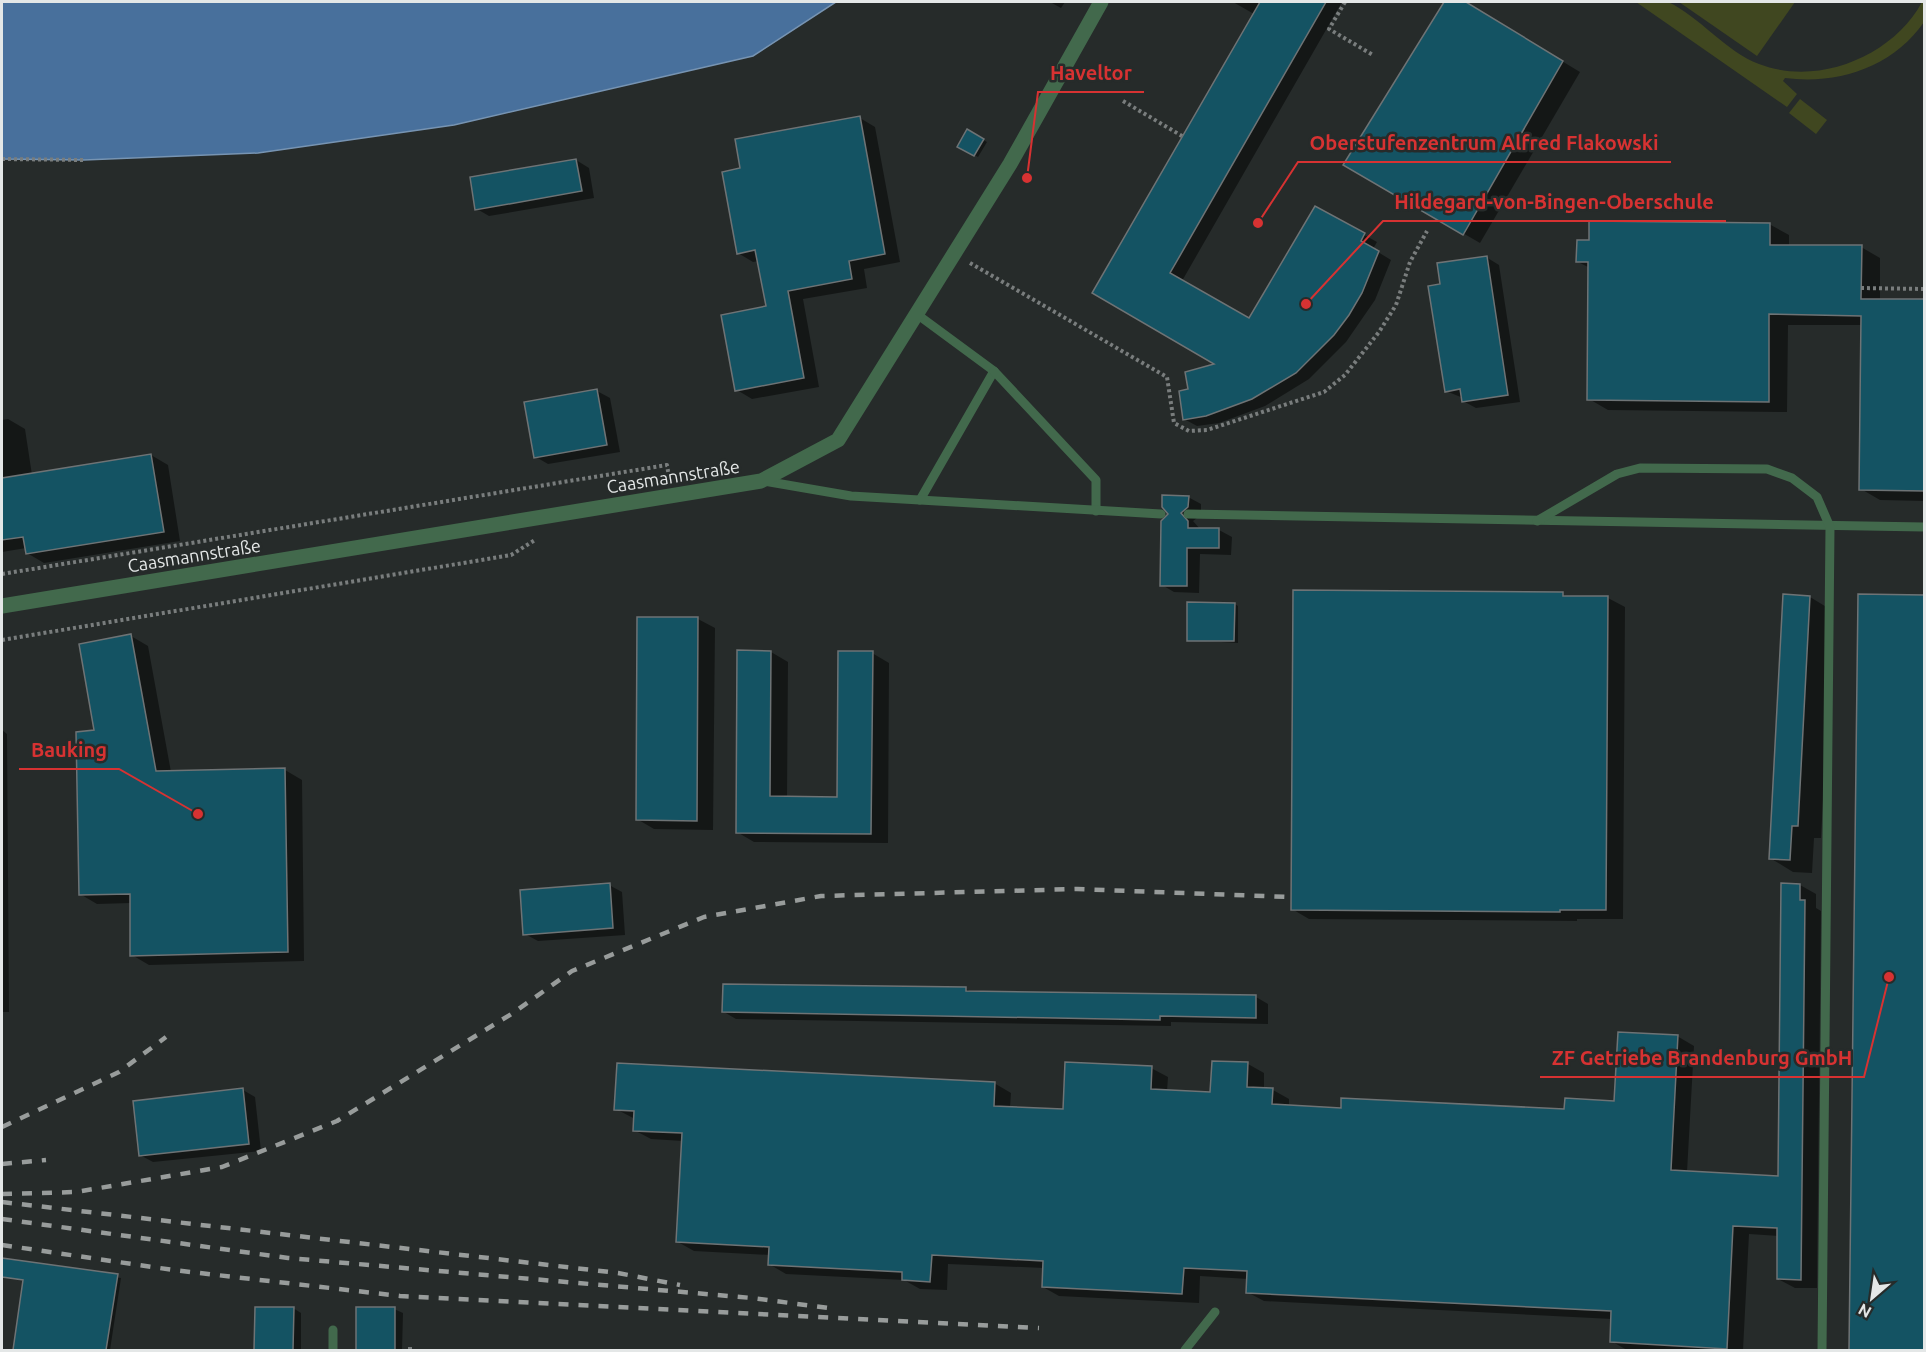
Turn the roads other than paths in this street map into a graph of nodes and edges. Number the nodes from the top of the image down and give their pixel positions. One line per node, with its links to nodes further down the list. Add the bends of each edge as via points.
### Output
1 (1101, 2): 2 (street, Caasmannstraße, via 1010,164)
2 (918, 315): 3 (lane); 4 (street, Caasmannstraße, via 838,440)
3 (994, 371): 5 (lane); 6 (lane, via 1096,480)
4 (761, 481): 5 (lane, via 851,496); 12 (street, Caasmannstraße)
5 (920, 500): 6 (lane)
6 (1096, 511): 7 (lane)
7 (1161, 514)
8 (1188, 514): 9 (lane)
9 (1537, 521): 10 (lane); 10 (lane, via 1617,474 1640,468 1767,469 1792,478 1817,497)
10 (1830, 527): 11 (lane); 17 (lane)
11 (1924, 527)
12 (2, 606)
13 (1215, 1312): 16 (lane)
14 (333, 1330): 15 (lane)
15 (333, 1350)
16 (1185, 1350)
17 (1822, 1350)

